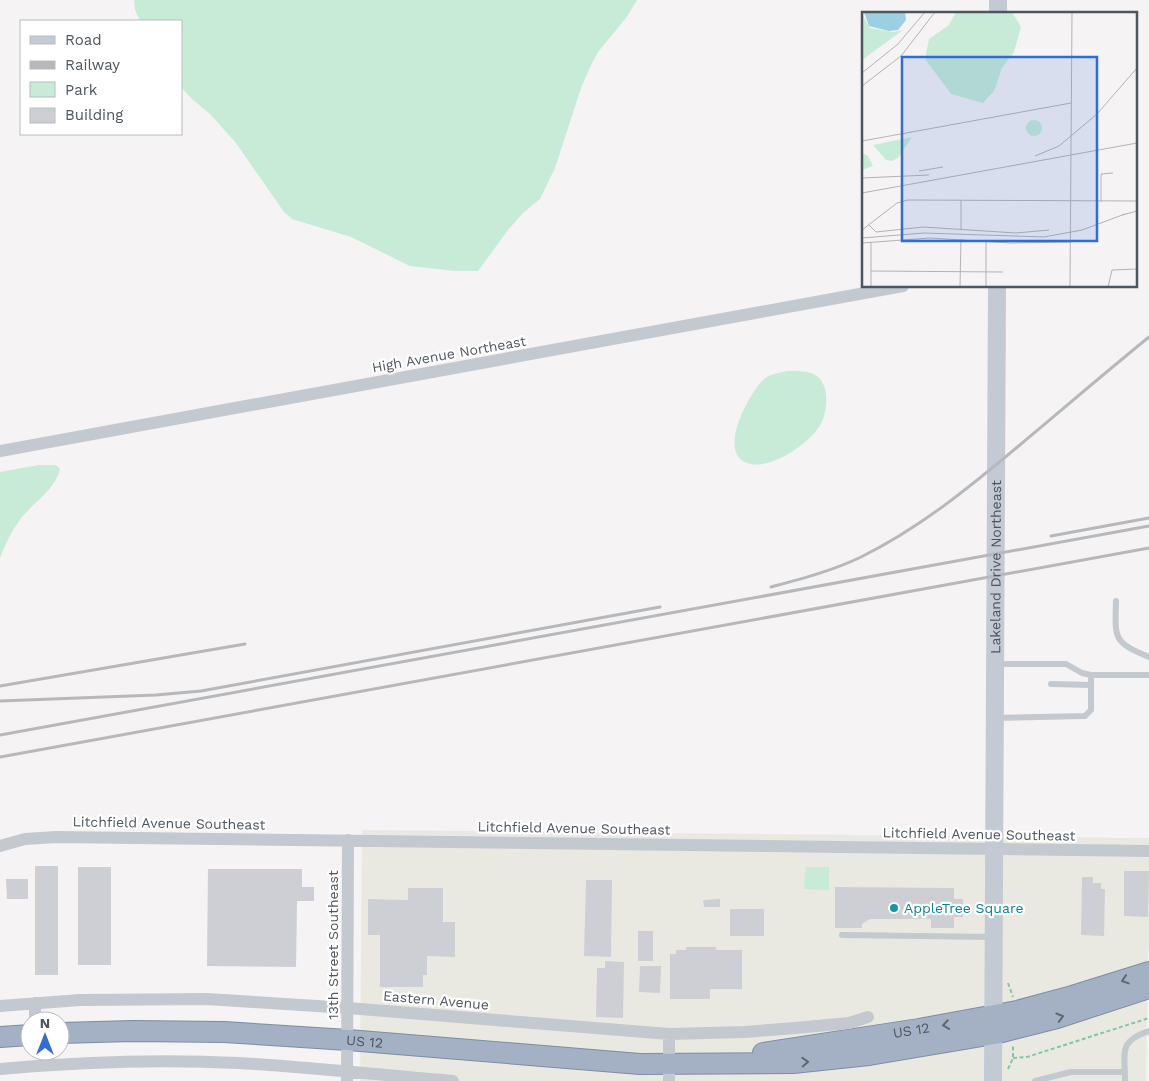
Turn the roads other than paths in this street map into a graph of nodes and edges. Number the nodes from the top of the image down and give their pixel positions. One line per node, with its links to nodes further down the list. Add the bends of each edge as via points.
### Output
1 (893, 288): 3 (street, High Avenue Northeast)
2 (997, 288): 6 (main road, Lakeland Drive Northeast)
3 (0, 451)
4 (1116, 601): 5 (lane, via 1116,629 1120,641 1130,649)
5 (1149, 656)
6 (995, 664): 7 (lane, via 1066,664); 11 (main road, Lakeland Drive Northeast)
7 (1091, 675): 8 (lane); 10 (lane)
8 (1149, 675)
9 (1051, 684): 10 (lane)
10 (1091, 684): 11 (lane, via 1090,710 1085,716)
11 (995, 718): 14 (main road, Lakeland Drive Northeast)
12 (348, 840): 13 (street, Litchfield Avenue Southeast, via 56,837 25,839); 14 (street, Litchfield Avenue Southeast); 22 (street, 13th Street Southeast)
13 (0, 846)
14 (995, 849): 15 (street, Litchfield Avenue Southeast); 17 (main road, Lakeland Drive Northeast)
15 (1149, 851)
16 (842, 935): 17 (lane)
17 (994, 937): 25 (main road, Lakeland Drive Northeast)
18 (1149, 972): 25 (highway, US 12 / US 12, one-way to 25, via 1037,1006)
19 (1149, 988): 25 (highway, US 12 / US 12, one-way to 19, via 1057,1018)
20 (35, 1003): 21 (street, Eastern Avenue); 22 (street, Eastern Avenue, via 190,999); 23 (street)
21 (0, 1006)
22 (348, 1008): 28 (street, Eastern Avenue); 31 (street, 13th Street Southeast)
23 (35, 1011)
24 (868, 1018): 28 (street, Eastern Avenue, via 795,1028)
25 (994, 1025): 35 (highway, US 12 / US 12, via 903,1050 833,1060); 37 (main road, Lakeland Drive Northeast)
26 (1149, 1031): 34 (lane, via 1135,1035 1128,1042)
27 (70, 1033): 31 (highway, US 12 / US 12, via 200,1031)
28 (669, 1034): 35 (street)
29 (20, 1036): 30 (highway)
30 (0, 1037)
31 (348, 1040): 35 (highway, US 12 / US 12, via 589,1061); 36 (street, 13th Street Southeast)
32 (0, 1069): 36 (street, via 51,1064 164,1061 238,1063)
33 (1100, 1072): 34 (lane); 39 (lane, via 1060,1074); 40 (lane)
34 (1125, 1072): 41 (lane)
35 (669, 1073)
36 (348, 1076): 38 (street)
37 (1001, 1078)
38 (454, 1081)
39 (1035, 1081)
40 (1100, 1081)
41 (1125, 1081)

